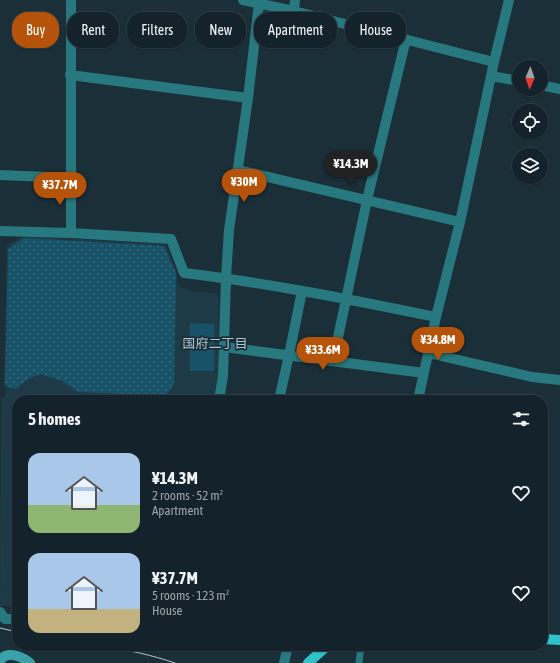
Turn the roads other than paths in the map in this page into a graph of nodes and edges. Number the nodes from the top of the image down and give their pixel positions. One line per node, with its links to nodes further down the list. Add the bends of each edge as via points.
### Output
1 (71, 0): 11 (street)
2 (243, 0): 5 (street)
3 (294, 0): 6 (street)
4 (509, 0): 10 (street)
5 (259, 3): 6 (street); 16 (street)
6 (294, 11): 7 (street)
7 (345, 24)
8 (406, 39): 10 (street)
9 (404, 48): 20 (street)
10 (494, 62): 12 (street)
11 (70, 75): 16 (street); 19 (street)
12 (491, 76): 13 (street); 21 (street)
13 (512, 80)
14 (548, 86): 15 (street)
15 (560, 89)
16 (248, 98): 17 (street)
17 (238, 170): 20 (street); 24 (street)
18 (0, 175): 19 (street)
19 (71, 178): 23 (street)
20 (367, 200): 21 (street); 26 (street)
21 (460, 222): 27 (street)
22 (0, 231): 23 (street)
23 (71, 233): 24 (street, via 171,239 184,273)
24 (226, 278): 25 (street); 28 (street)
25 (302, 291): 26 (street); 30 (street)
26 (346, 298): 27 (street); 31 (street)
27 (436, 317): 29 (street)
28 (224, 347): 30 (street); 34 (street)
29 (428, 353): 32 (street); 33 (street, via 532,377)
30 (289, 355): 31 (street); 35 (street)
31 (333, 361): 32 (street)
32 (424, 373): 36 (street)
33 (560, 380)
34 (219, 395)
35 (280, 395)
36 (419, 395)
37 (0, 612): 38 (street, via 5,619)
38 (12, 619)
39 (548, 639): 40 (main road)
40 (560, 640)
41 (287, 651): 46 (street)
42 (321, 651): 47 (main road)
43 (360, 651): 48 (lane)
44 (0, 660): 45 (street, via 6,656 14,656)
45 (30, 663)
46 (284, 663)
47 (308, 663)
48 (359, 663)

